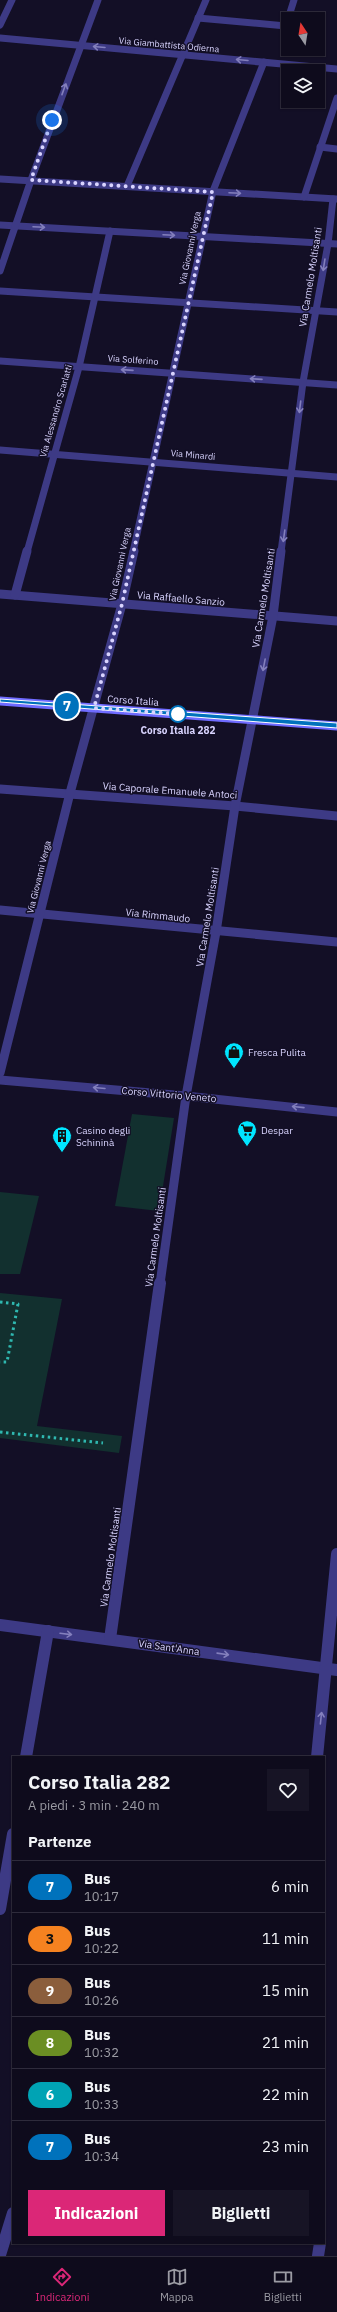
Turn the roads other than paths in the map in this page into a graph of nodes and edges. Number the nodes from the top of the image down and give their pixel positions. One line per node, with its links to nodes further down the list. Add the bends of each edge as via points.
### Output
1 (12, 0): 7 (street)
2 (98, 0): 10 (street)
3 (206, 0): 6 (street)
4 (294, 0): 5 (street)
5 (290, 12)
6 (198, 18): 8 (street); 11 (street)
7 (0, 25)
8 (281, 26)
9 (0, 38): 10 (street, Via Giambattista Odierna)
10 (80, 46): 11 (street, Via Giambattista Odierna, one-way to 10); 19 (street, one-way to 10)
11 (181, 55): 12 (street, Via Giambattista Odierna, one-way to 11); 20 (street)
12 (264, 62): 13 (street, Via Giambattista Odierna); 21 (street, Via Giovanni Verga)
13 (337, 69)
14 (337, 98): 15 (street)
15 (335, 111): 16 (street)
16 (320, 147): 17 (street); 22 (street)
17 (337, 149)
18 (0, 179): 19 (street)
19 (31, 180): 20 (street); 25 (street)
20 (127, 186): 21 (street)
21 (213, 192): 22 (street, one-way to 22); 27 (street, Via Giovanni Verga)
22 (304, 197): 23 (street)
23 (335, 199): 28 (street, Via Carmelo Moltisanti)
24 (0, 224): 25 (street)
25 (16, 226): 26 (street, one-way to 26); 29 (street)
26 (110, 231): 27 (street, one-way to 27); 31 (street, Via Alessandro Scarlatti)
27 (203, 237): 28 (street); 32 (street, Via Giovanni Verga)
28 (332, 244): 33 (street, Via Carmelo Moltisanti, one-way to 33)
29 (0, 271)
30 (0, 291): 31 (street)
31 (95, 297): 32 (street); 36 (street, Via Alessandro Scarlatti)
32 (189, 303): 33 (street); 37 (street, Via Giovanni Verga)
33 (317, 311): 34 (street); 38 (street, Via Carmelo Moltisanti)
34 (337, 312)
35 (0, 361): 36 (street, Via Solferino)
36 (79, 367): 37 (street, Via Solferino, one-way to 36); 41 (street, Via Alessandro Scarlatti)
37 (173, 373): 38 (street, Via Solferino, one-way to 37); 42 (street, Via Giovanni Verga)
38 (304, 382): 39 (street, Via Solferino); 43 (street, Via Carmelo Moltisanti, one-way to 43)
39 (337, 385)
40 (0, 450): 41 (street, Via Minardi)
41 (54, 454): 42 (street, Via Minardi); 46 (street, Via Alessandro Scarlatti)
42 (152, 462): 43 (street, Via Minardi); 47 (street, Via Giovanni Verga)
43 (292, 473): 44 (street, Via Minardi); 48 (street, Via Carmelo Moltisanti, one-way to 48)
44 (337, 477)
45 (0, 594): 46 (street, Via Raffaello Sanzio)
46 (15, 595): 47 (street, Via Raffaello Sanzio)
47 (122, 604): 48 (street, Via Raffaello Sanzio); 51 (street, Via Giovanni Verga)
48 (273, 616): 49 (street, Via Raffaello Sanzio); 52 (street, Via Carmelo Moltisanti, one-way to 52)
49 (337, 622)
50 (0, 701): 51 (street, Corso Italia)
51 (94, 708): 52 (street, Corso Italia); 55 (street, Via Giovanni Verga)
52 (253, 720): 53 (street, Corso Italia); 56 (street, Via Carmelo Moltisanti)
53 (337, 726)
54 (0, 788): 55 (street, Via Caporale Emanuele Antoci)
55 (70, 793): 56 (street, Via Caporale Emanuele Antoci); 59 (street, Via Giovanni Verga)
56 (236, 806): 57 (street, Via Caporale Emanuele Antoci); 60 (street, Via Carmelo Moltisanti)
57 (337, 816)
58 (0, 910): 59 (street, Via Rimmaudo)
59 (40, 914): 60 (street, Via Rimmaudo); 62 (street, Via Giovanni Verga)
60 (216, 932): 61 (street, Via Rimmaudo); 64 (street, Via Carmelo Moltisanti)
61 (337, 942)
62 (0, 1073)
63 (0, 1080): 64 (street, Corso Vittorio Veneto, one-way to 63)
64 (186, 1096): 65 (street, Corso Vittorio Veneto, one-way to 64); 69 (street, Via Carmelo Moltisanti)
65 (337, 1112)
66 (337, 1554): 70 (street)
67 (0, 1625): 68 (street, Via Sant'Anna)
68 (48, 1631): 69 (street, Via Sant'Anna, one-way to 69); 71 (street)
69 (110, 1639): 70 (street, Via Sant'Anna, one-way to 70)
70 (332, 1669): 72 (street, one-way to 70)
71 (26, 1756)
72 (317, 1756)
73 (12, 1840): 74 (street)
74 (0, 1909)
75 (12, 2216): 77 (street)
76 (320, 2244): 78 (street)
77 (0, 2255)
78 (318, 2256)

